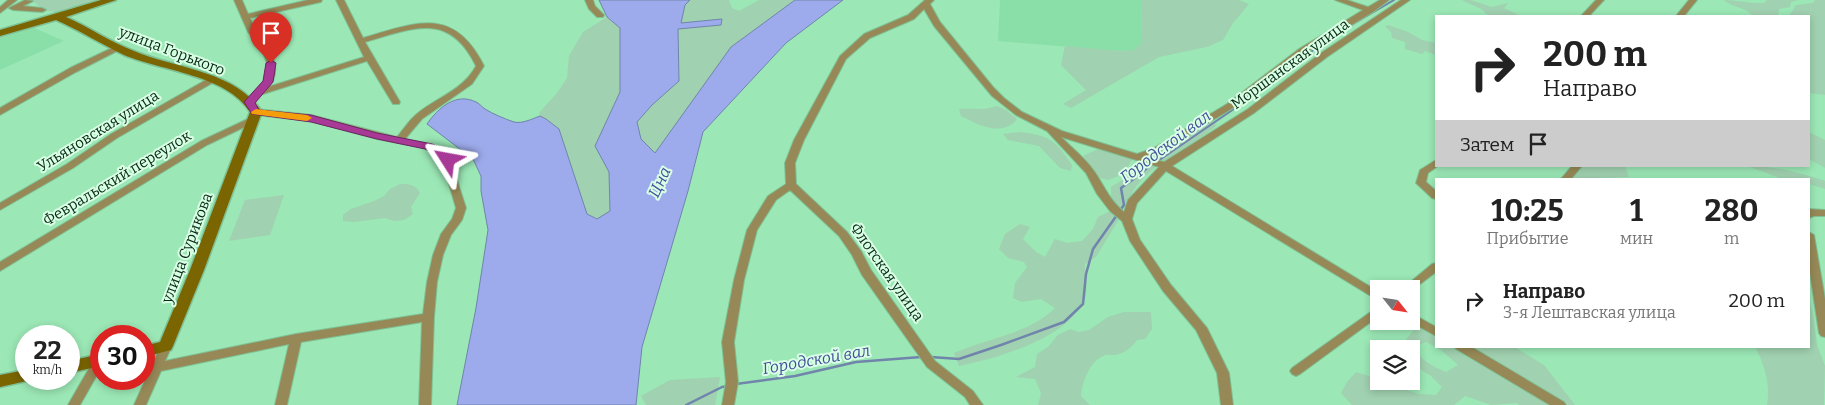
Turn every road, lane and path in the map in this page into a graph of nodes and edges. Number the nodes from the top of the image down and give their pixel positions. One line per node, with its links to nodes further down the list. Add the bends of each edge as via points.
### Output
1 (111, 0): 20 (street)
2 (238, 0): 21 (street)
3 (318, 0): 21 (street)
4 (340, 0): 23 (street)
5 (588, 0): 17 (street)
6 (1340, 0): 15 (street)
7 (1385, 0): 15 (street, Моршанская улица)
8 (1406, 0): 33 (street, Моршанская улица, via 1324,55 1251,111)
9 (1600, 0): 18 (street)
10 (1693, 0): 19 (street)
11 (28, 1): 13 (street); 14 (street)
12 (928, 2): 30 (street, via 928,11 1001,100); 37 (street, via 911,17 867,36 843,58 799,140 790,163)
13 (13, 4): 14 (street); 16 (street)
14 (42, 10): 20 (street)
15 (1370, 10): 32 (street, Моршанская улица, via 1302,51 1230,106 1157,150)
16 (0, 11)
17 (600, 15)
18 (1586, 15)
19 (1681, 15)
20 (56, 16): 22 (street); 24 (street, улица Горького)
21 (245, 17): 28 (street, via 271,63 268,82)
22 (0, 33)
23 (361, 40): 25 (street); 31 (street, via 441,26 467,42 480,66 468,85 415,119)
24 (119, 48): 26 (street, улица Горького); 29 (street)
25 (369, 58): 27 (street); 28 (street, Февральский переулок)
26 (211, 80): 28 (street, улица Горького, via 236,92); 39 (street, Ульяновская улица)
27 (396, 102)
28 (254, 107): 31 (street); 44 (street, Февральский переулок, via 204,143); 54 (street, улица Сурикова, via 197,270)
29 (0, 112)
30 (1050, 131): 32 (street); 42 (street, via 1090,172 1114,209)
31 (399, 140): 48 (street, via 428,146 448,160 461,208 438,254)
32 (1140, 156): 33 (street)
33 (1158, 164): 42 (street, Моршанская улица, via 1132,202); 47 (street)
34 (1435, 164): 38 (street, via 1422,172 1421,183)
35 (1576, 167): 36 (street)
36 (1567, 178)
37 (791, 185): 66 (street, via 772,198 752,230 728,342 732,382); 67 (street, Флотская улица, via 843,234 926,357 969,394)
38 (1435, 195)
39 (0, 207)
40 (1810, 212): 41 (street)
41 (1825, 213)
42 (1127, 219): 68 (street, via 1135,241 1201,328 1223,373)
43 (1810, 241): 52 (street)
44 (0, 267)
45 (1435, 268): 46 (street)
46 (1419, 280)
47 (1370, 292)
48 (428, 317): 53 (street); 65 (street)
49 (1370, 317): 58 (street)
50 (1420, 322): 51 (street)
51 (1435, 331)
52 (1825, 333)
53 (296, 338): 57 (street); 64 (street)
54 (166, 346): 55 (street); 57 (street, улица Сурикова)
55 (155, 348)
56 (1463, 348): 69 (street)
57 (157, 367): 63 (street, улица Сурикова)
58 (1296, 371)
59 (90, 377): 62 (street)
60 (15, 378): 61 (street)
61 (0, 381)
62 (74, 405)
63 (140, 405)
64 (281, 405)
65 (425, 405)
66 (728, 405)
67 (977, 405)
68 (1227, 405)
69 (1560, 405)

